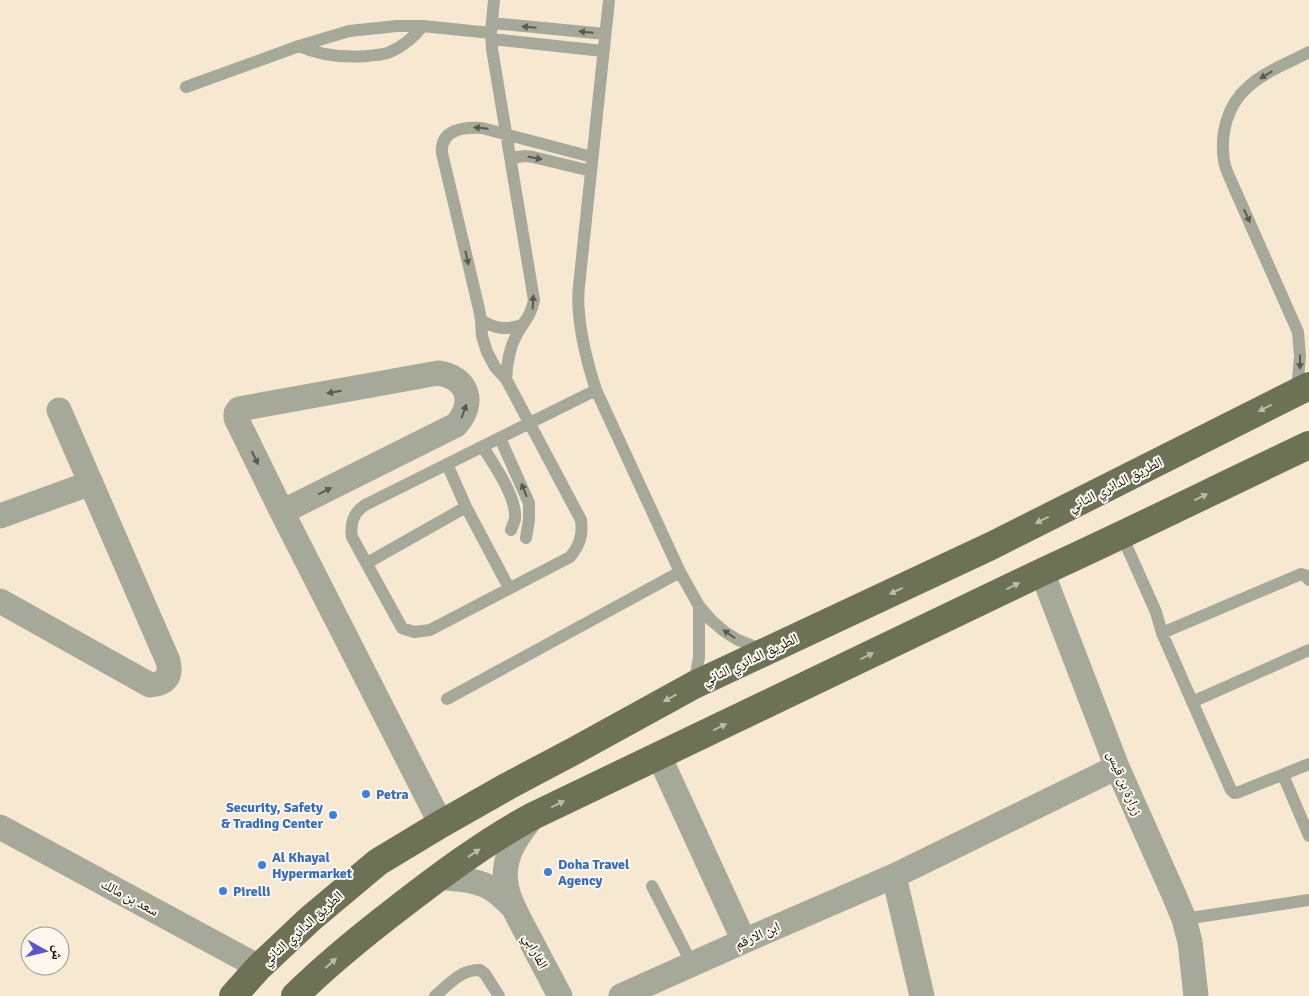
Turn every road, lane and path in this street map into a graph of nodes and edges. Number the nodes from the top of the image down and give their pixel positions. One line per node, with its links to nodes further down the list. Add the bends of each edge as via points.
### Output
1 (494, 0): 4 (lane)
2 (609, 0): 5 (lane)
3 (424, 26): 4 (lane); 6 (lane, via 349,31); 6 (lane, via 397,49 381,55 340,57)
4 (492, 32): 5 (lane, one-way to 4); 7 (lane); 10 (lane)
5 (605, 34): 7 (lane)
6 (299, 46): 9 (lane)
7 (603, 51): 11 (lane)
8 (1309, 52): 16 (lane, one-way to 16, via 1248,86 1226,121 1222,142 1224,163)
9 (186, 87)
10 (506, 134): 11 (lane); 12 (lane); 14 (lane, one-way to 14, via 466,128 450,133 442,142)
11 (592, 157): 13 (lane)
12 (510, 158): 13 (lane, one-way to 13, via 533,157); 15 (lane, one-way to 12, via 532,310 534,300)
13 (591, 171): 20 (lane, via 578,312)
14 (481, 320): 15 (lane, via 506,329); 18 (lane, via 487,352)
15 (522, 325): 18 (lane, via 510,351)
16 (1298, 332): 17 (lane); 19 (lane, one-way to 19)
17 (1309, 340)
18 (506, 379): 22 (lane)
19 (1303, 389): 43 (main road, الطريق الدائري الثاني, one-way to 43, via 991,546)
20 (596, 390): 22 (lane); 35 (lane)
21 (59, 410): 27 (street)
22 (530, 424): 23 (lane); 38 (lane, via 581,520 581,539 570,557)
23 (500, 438): 25 (lane); 33 (lane, one-way to 23, via 529,503)
24 (1309, 445): 32 (main road, one-way to 24)
25 (483, 447): 26 (lane); 31 (lane, via 510,496 515,519)
26 (447, 464): 28 (lane); 34 (lane, via 365,505 355,514 350,528 352,537)
27 (91, 483): 30 (street); 40 (street, via 168,661 168,676 157,685 150,685)
28 (466, 507): 34 (lane); 38 (lane)
29 (282, 512): 29 (street, one-way to 29, via 456,425 466,410 466,392 461,384 447,374 438,373 239,409 236,418); 52 (street)
30 (0, 516)
31 (511, 530)
32 (1122, 536): 36 (main road); 41 (lane)
33 (526, 538)
34 (367, 563): 38 (lane, via 402,628 414,632 430,630)
35 (680, 572): 39 (lane); 45 (lane)
36 (1042, 572): 47 (main road, one-way to 36); 49 (street, زرارة بن قيس)
37 (1309, 580): 41 (lane, via 1301,574)
38 (509, 588)
39 (699, 606): 43 (lane, one-way to 39, via 725,632); 44 (lane, via 699,657)
40 (2, 607)
41 (1162, 633): 46 (lane)
42 (1309, 650): 46 (lane)
43 (766, 651): 44 (main road, الطريق الدائري الثاني)
44 (694, 685): 52 (main road, الطريق الدائري الثاني, one-way to 52)
45 (447, 699)
46 (1192, 702): 50 (lane, via 1234,793)
47 (660, 756): 51 (main road, one-way to 47); 61 (street)
48 (1309, 764): 50 (lane)
49 (1117, 767): 55 (street, ابن الارقم); 60 (street, زرارة بن قيس)
50 (1283, 775): 54 (lane)
51 (534, 816): 56 (main road, one-way to 51); 59 (street, الفارابي, via 513,844 506,865 505,879)
52 (441, 824): 63 (main road, الطريق الدائري الثاني, via 378,862)
53 (0, 827): 63 (street, سعد بن مالك)
54 (1309, 836)
55 (894, 876): 61 (street, ابن الارقم); 70 (street)
56 (438, 877): 59 (street, الفارابي, via 483,884); 65 (main road, one-way to 56, via 356,941)
57 (652, 886): 62 (lane)
58 (1309, 900): 60 (lane)
59 (513, 907): 68 (street, الفارابي)
60 (1184, 919): 71 (street, زرارة بن قيس)
61 (744, 941): 62 (street, ابن الارقم)
62 (692, 964): 69 (street, ابن الارقم)
63 (259, 967): 64 (main road, الطريق الدائري الثاني)
64 (233, 996)
65 (295, 996)
66 (435, 996): 67 (lane, via 460,975 480,970)
67 (499, 996)
68 (560, 996)
69 (621, 996)
70 (922, 996)
71 (1196, 996)

